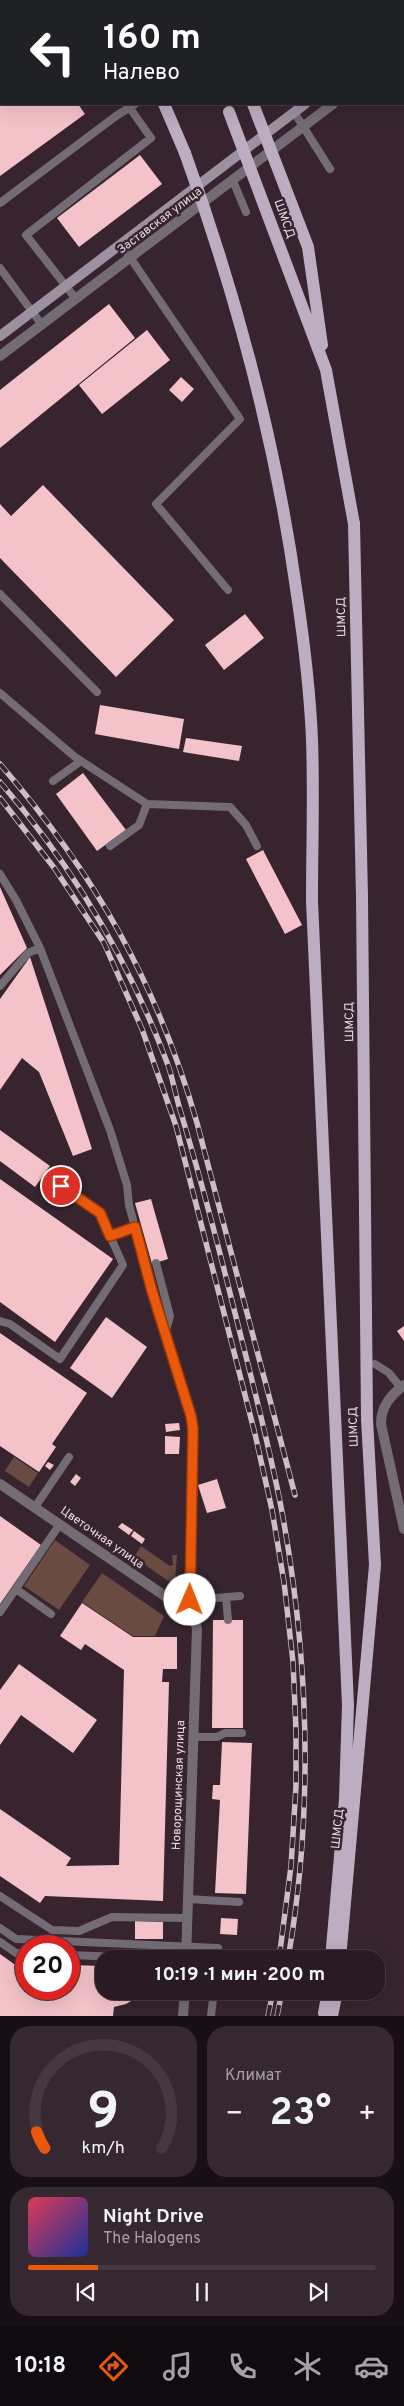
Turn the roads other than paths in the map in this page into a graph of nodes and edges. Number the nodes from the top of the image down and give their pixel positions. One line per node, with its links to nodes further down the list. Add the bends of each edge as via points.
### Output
1 (130, 105): 13 (lane); 18 (lane, via 151,138 26,234)
2 (164, 105): 71 (main road, ШМСД, bridge, via 212,227 248,346 271,443 303,640 312,739 312,901 348,1705 345,1799)
3 (226, 105): 10 (lane)
4 (226, 105): 24 (main road, ШМСД, bridge)
5 (253, 105): 24 (main road, bridge, via 308,247)
6 (304, 105): 8 (street, Заставская улица)
7 (332, 105): 9 (street, Заставская улица)
8 (294, 112): 9 (lane); 10 (street, Заставская улица)
9 (303, 127): 11 (lane); 12 (street, Заставская улица)
10 (245, 150): 15 (street, Заставская улица)
11 (330, 169)
12 (233, 181): 14 (lane); 16 (street, Заставская улица)
13 (0, 203)
14 (246, 212)
15 (121, 244): 16 (lane); 18 (street, Заставская улица)
16 (131, 258): 19 (street, Заставская улица); 25 (lane, via 240,419 156,504)
17 (0, 268): 20 (lane)
18 (66, 286): 19 (lane); 20 (street, Заставская улица)
19 (76, 299): 21 (street, Заставская улица)
20 (32, 312): 21 (lane); 22 (street, Заставская улица)
21 (42, 325): 23 (street, Заставская улица)
22 (0, 336)
23 (0, 356)
24 (326, 370): 72 (main road, ШМСД, bridge, via 354,524 362,897 367,1419 374,1565)
25 (228, 590)
26 (0, 594): 27 (lane)
27 (97, 692)
28 (0, 693): 29 (lane)
29 (82, 761): 30 (lane); 31 (lane)
30 (53, 781)
31 (147, 804): 32 (lane, via 139,825); 33 (lane, via 230,807 246,825)
32 (110, 846)
33 (257, 846)
34 (0, 874): 35 (lane)
35 (40, 948): 36 (lane, via 28,953); 38 (lane, via 110,1130)
36 (0, 986)
37 (61, 1186): 39 (lane, via 100,1213)
38 (135, 1227): 39 (lane); 42 (lane)
39 (110, 1236): 41 (lane, via 123,1265 60,1359 10,1324)
40 (156, 1262): 42 (lane, via 170,1316)
41 (0, 1321)
42 (165, 1334): 53 (lane, via 188,1402 193,1429)
43 (375, 1364): 44 (lane, via 389,1372)
44 (402, 1386): 49 (street, via 386,1403 381,1424)
45 (69, 1457): 47 (lane)
46 (0, 1484): 47 (street, Цветочная улица)
47 (35, 1507): 48 (street, Цветочная улица)
48 (60, 1524): 50 (lane); 56 (street, Цветочная улица)
49 (404, 1529)
50 (16, 1589): 54 (lane); 55 (lane)
51 (240, 1596): 52 (lane)
52 (226, 1597): 53 (lane); 57 (lane)
53 (190, 1600): 56 (lane)
54 (0, 1612)
55 (51, 1614)
56 (190, 1614): 60 (street, Новорощинская улица, via 196,1628)
57 (228, 1620)
58 (217, 1728): 61 (lane)
59 (242, 1733): 61 (lane, via 224,1733)
60 (193, 1737): 61 (lane); 63 (street, Новорощинская улица)
61 (217, 1737)
62 (0, 1896): 65 (lane, via 52,1930 79,1931 112,1917)
63 (187, 1899): 64 (lane); 65 (street, Новорощинская улица)
64 (239, 1902)
65 (187, 1918): 68 (street, Новорощинская улица)
66 (0, 1928): 68 (lane, via 16,1939)
67 (0, 1942): 73 (lane)
68 (186, 1945): 69 (street, Новорощинская улица); 70 (lane)
69 (186, 1950)
70 (218, 1950)
71 (332, 1950)
72 (341, 1950)
73 (15, 1952)
74 (80, 1955): 75 (lane)
75 (95, 1956)
76 (184, 2000): 80 (street)
77 (213, 2000): 81 (lane)
78 (326, 2000): 82 (main road)
79 (335, 2000): 83 (main road)
80 (183, 2016)
81 (211, 2016)
82 (323, 2016)
83 (332, 2016)

